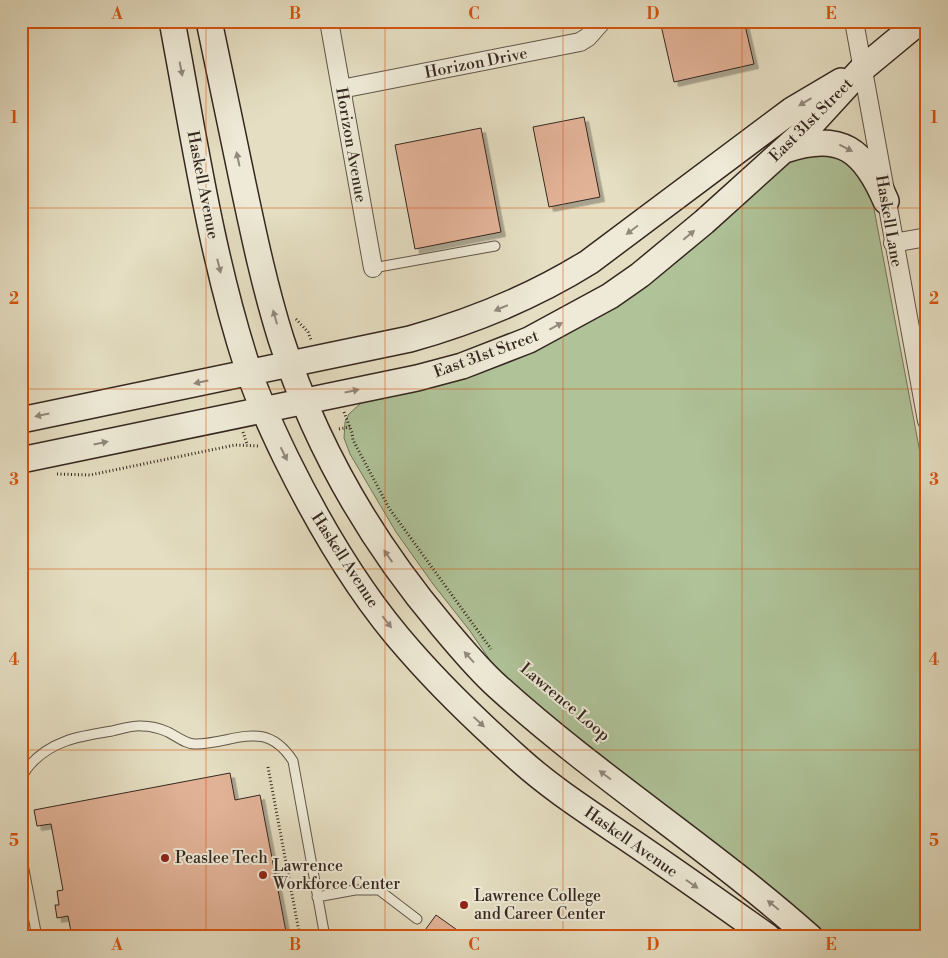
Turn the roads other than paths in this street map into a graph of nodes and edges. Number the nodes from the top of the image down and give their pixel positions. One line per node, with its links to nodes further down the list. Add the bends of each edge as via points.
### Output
1 (172, 21): 16 (main road, Haskell Avenue, one-way to 16, via 219,265)
2 (209, 21): 15 (main road, one-way to 2, via 261,268)
3 (328, 21): 8 (street, Horizon Avenue)
4 (602, 21): 8 (street, Horizon Drive, via 580,42)
5 (854, 21): 7 (street, Haskell Lane)
6 (920, 21): 7 (main road, East 31st Street)
7 (862, 68): 9 (main road, East 31st Street, via 807,129); 10 (street, Haskell Lane); 15 (main road, East 31st Street, one-way to 15, via 792,110 589,262 542,289 445,329)
8 (341, 89): 14 (street, Horizon Avenue)
9 (782, 151): 10 (main road, one-way to 10, via 815,142 851,150 870,170); 17 (main road, East 31st Street, one-way to 9, via 462,366 547,331 610,296 640,275)
10 (886, 201): 12 (street, Haskell Lane)
11 (927, 237): 12 (street)
12 (893, 243): 20 (street, Haskell Lane)
13 (495, 246): 14 (lane)
14 (374, 268)
15 (290, 364): 16 (main road, East 31st Street); 17 (main road)
16 (249, 372): 18 (main road, Haskell Avenue); 19 (main road, East 31st Street, one-way to 19)
17 (304, 402): 18 (main road, East 31st Street); 29 (main road, one-way to 17, via 753,889 548,731 472,661 426,607 376,538 348,491)
18 (264, 410): 21 (main road, East 31st Street, one-way to 18); 28 (main road, Haskell Avenue, one-way to 28, via 302,490 356,581 408,650 444,688 522,762 563,794)
19 (21, 420)
20 (927, 421)
21 (21, 460)
22 (21, 779): 24 (lane, via 50,747 71,738 142,726 166,732 194,745 247,736 269,738 285,750 292,761)
23 (21, 854): 26 (lane)
24 (318, 897): 25 (lane, via 355,890 379,890); 27 (lane)
25 (417, 919)
26 (37, 937)
27 (325, 937)
28 (768, 937)
29 (810, 937)

